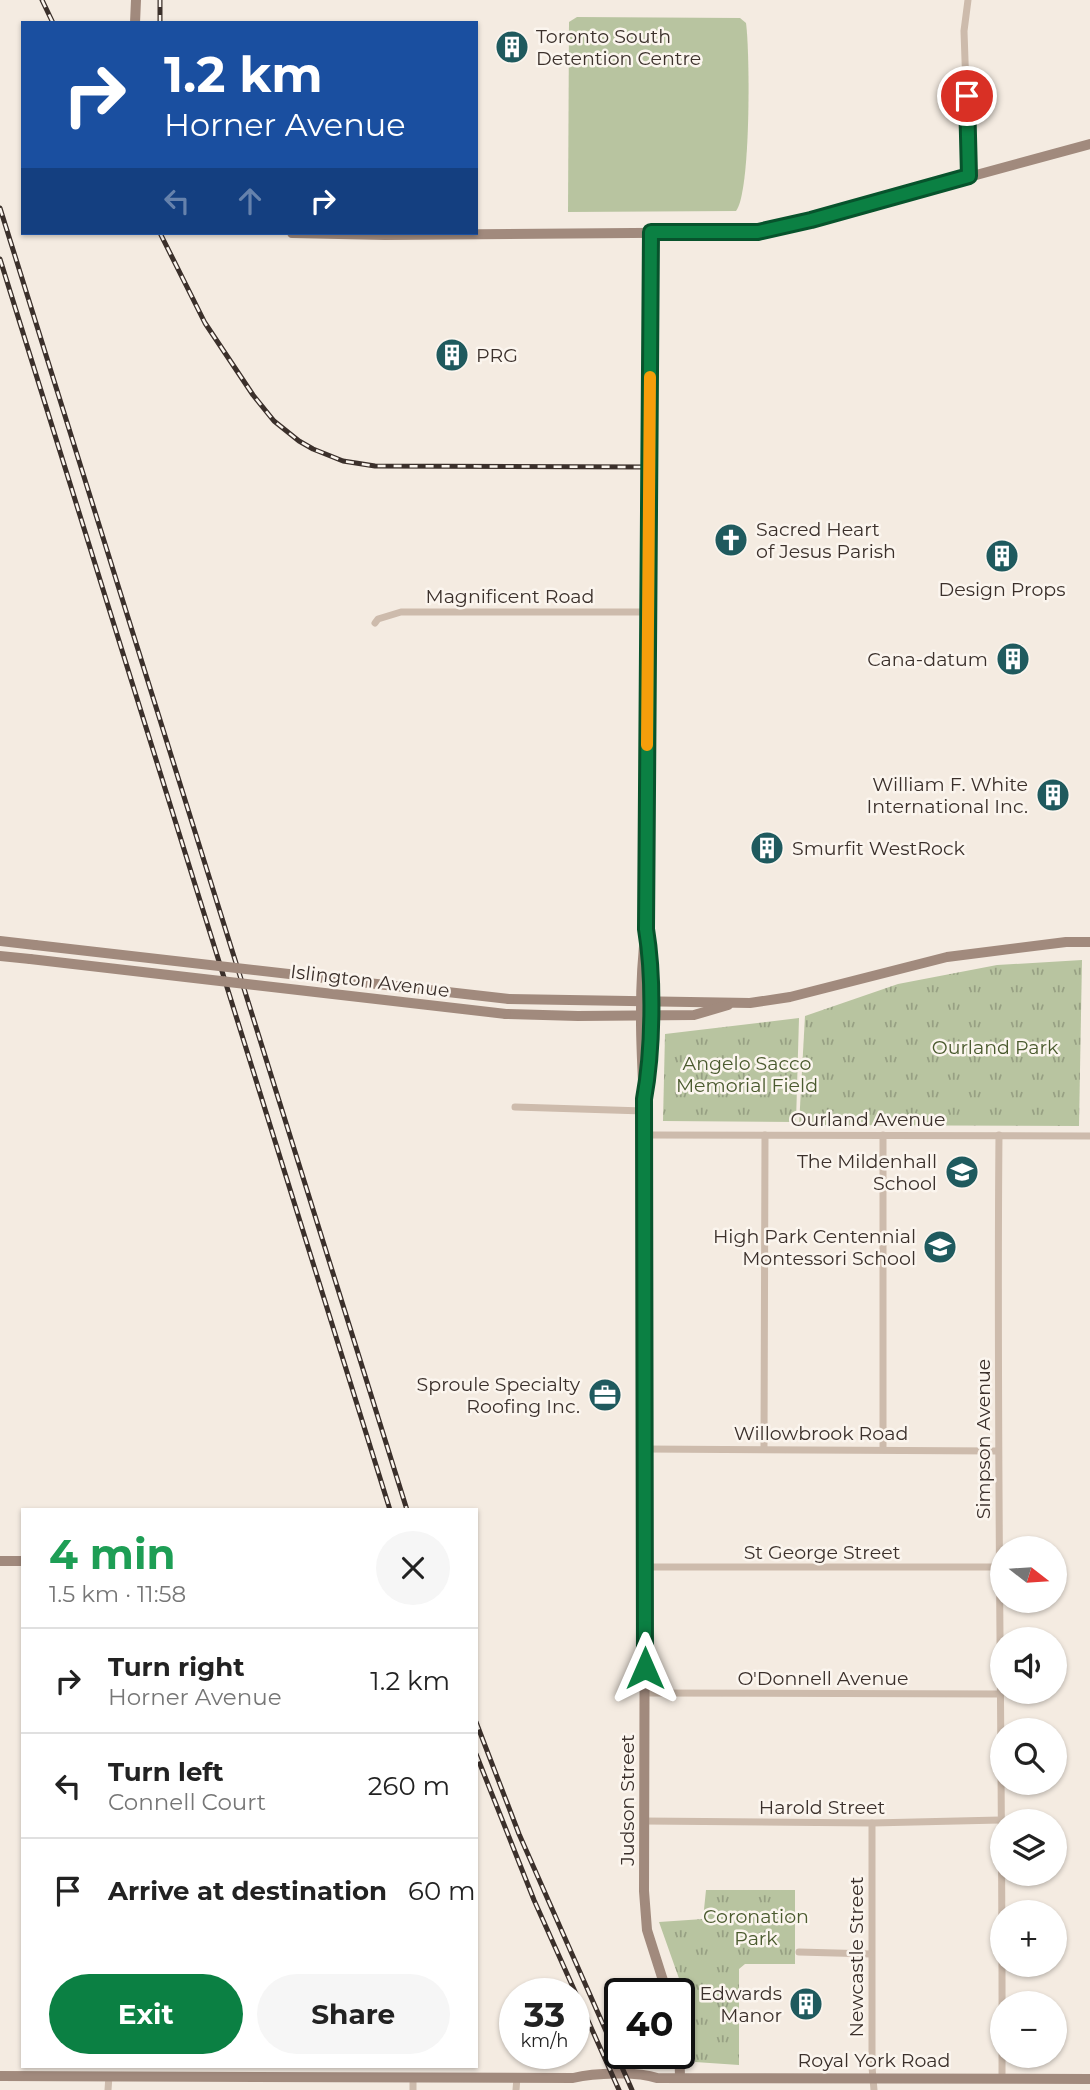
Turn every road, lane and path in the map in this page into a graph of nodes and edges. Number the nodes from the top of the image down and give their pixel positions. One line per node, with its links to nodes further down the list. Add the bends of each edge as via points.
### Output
1 (135, 0): 3 (main road)
2 (968, 0): 5 (street, via 964,31)
3 (135, 21)
4 (1090, 144): 5 (main road)
5 (969, 176): 6 (main road, via 758,232)
6 (651, 232): 7 (main road); 8 (main road, Judson Street)
7 (478, 234)
8 (648, 612): 9 (street, Magnificent Road, via 401,612); 13 (main road, Judson Street)
9 (375, 623)
10 (0, 941): 13 (main road, Islington Avenue, bridge, via 509,999)
11 (1090, 942): 14 (main road, Islington Avenue, via 947,957 790,997)
12 (0, 956): 15 (main road, Islington Avenue, bridge, via 506,1014)
13 (646, 1001): 14 (main road, Islington Avenue); 15 (main road, Judson Street)
14 (735, 1003): 15 (main road, Islington Avenue, via 694,1015)
15 (645, 1015): 17 (main road, Judson Street, via 649,1075)
16 (515, 1107): 17 (street)
17 (644, 1111): 18 (main road, Judson Street)
18 (646, 1135): 19 (street, Ourland Avenue); 24 (main road, Judson Street)
19 (765, 1135): 20 (street, Ourland Avenue); 23 (street)
20 (883, 1135): 21 (street, Ourland Avenue); 25 (street)
21 (999, 1135): 22 (street, Ourland Avenue); 26 (street, Simpson Avenue)
22 (1090, 1136)
23 (764, 1448): 24 (street, Willowbrook Road); 25 (street, Willowbrook Road)
24 (645, 1449): 30 (main road, Judson Street)
25 (883, 1449): 26 (street, Willowbrook Road)
26 (997, 1451): 27 (street, Simpson Avenue)
27 (999, 1536)
28 (0, 1561): 29 (main road)
29 (21, 1561)
30 (645, 1567): 31 (street, St George Street); 32 (main road, Judson Street)
31 (990, 1567)
32 (645, 1693): 33 (street, O'Donnell Avenue); 37 (main road, Judson Street)
33 (990, 1693)
34 (1000, 1704): 35 (street, Simpson Avenue)
35 (1000, 1809)
36 (990, 1820): 38 (street, Harold Street)
37 (644, 1821): 38 (street, Harold Street); 42 (main road, Judson Street, via 645,1918)
38 (872, 1823): 41 (street, Newcastle Street)
39 (1001, 1886): 52 (street, Simpson Avenue)
40 (799, 1952): 41 (street)
41 (872, 1954): 51 (street, Newcastle Street)
42 (661, 1978)
43 (680, 2069): 50 (main road)
44 (43, 2071): 46 (main road, Royal York Road); 47 (main road, Royal York Road)
45 (233, 2072): 47 (main road, Royal York Road); 48 (main road, Royal York Road)
46 (0, 2076)
47 (109, 2076): 54 (street)
48 (414, 2077): 49 (main road, Royal York Road); 55 (street)
49 (517, 2077): 50 (main road, Royal York Road); 56 (street)
50 (680, 2078): 51 (main road, Royal York Road)
51 (873, 2078): 52 (main road, Royal York Road); 57 (street, Newcastle Street)
52 (1002, 2078): 53 (main road, Royal York Road)
53 (1090, 2078)
54 (108, 2090)
55 (413, 2090)
56 (516, 2090)
57 (874, 2090)

